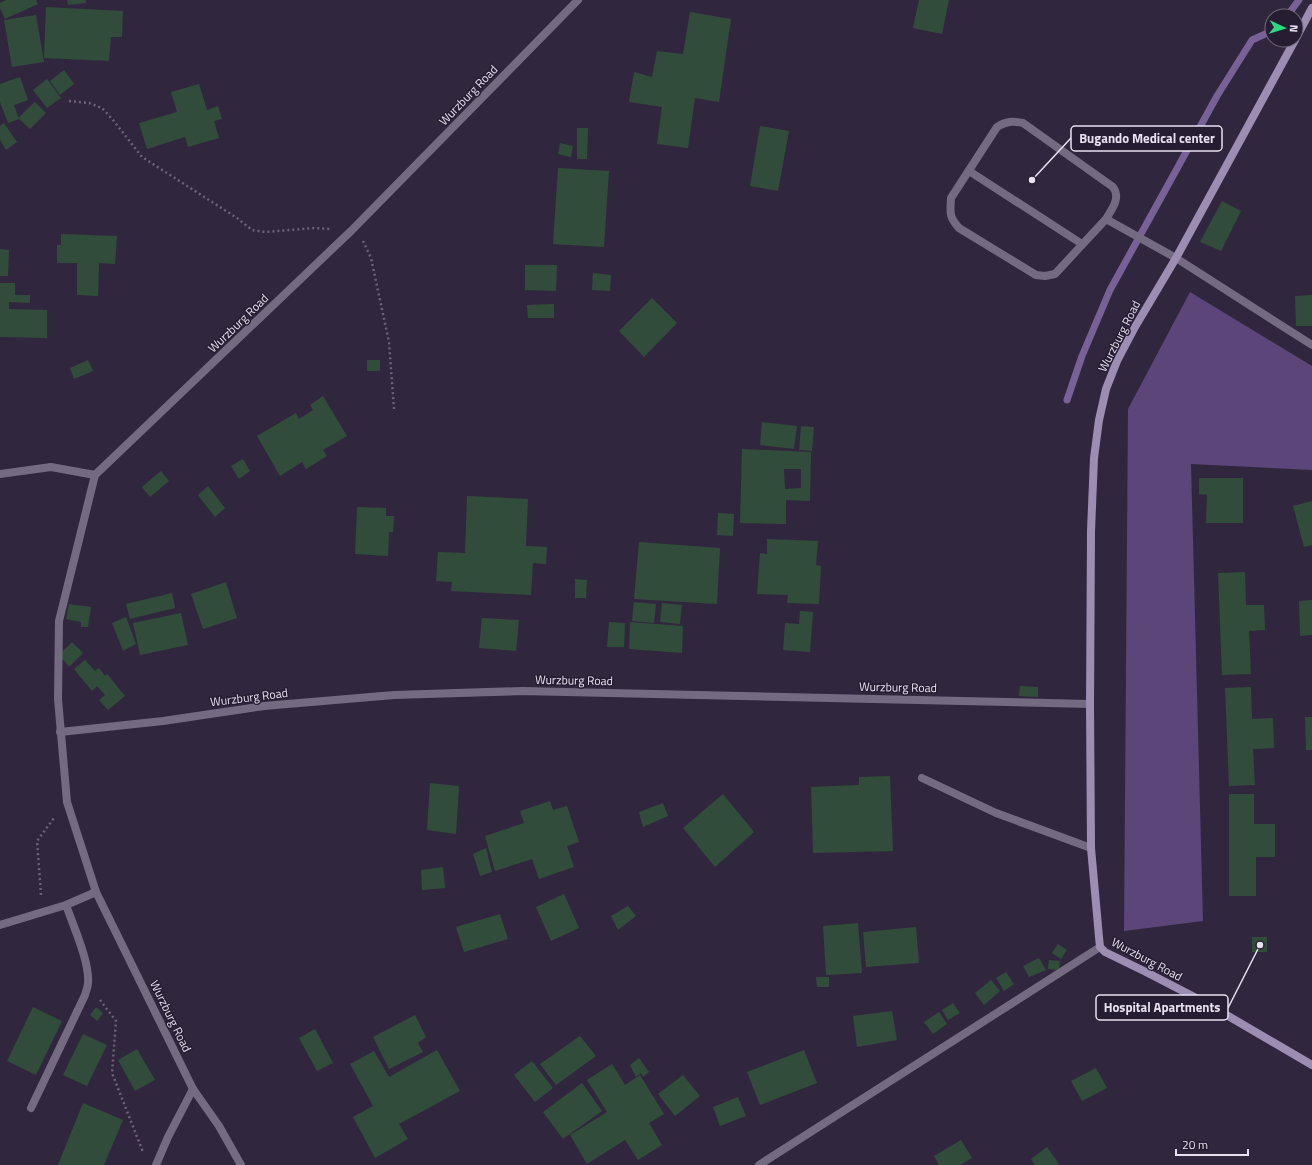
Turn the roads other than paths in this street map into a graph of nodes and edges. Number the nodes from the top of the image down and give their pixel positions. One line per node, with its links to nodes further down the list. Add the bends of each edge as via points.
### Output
1 (578, 0): 11 (street, Wurzburg Road, via 351,231)
2 (1312, 8): 3 (main road, Wurzburg Road)
3 (1304, 24)
4 (1291, 48): 8 (main road, Wurzburg Road)
5 (969, 171): 6 (street, via 997,127 1014,121 1023,123 1113,187 1116,201); 7 (street); 7 (street, via 952,198 952,221 959,228 1036,275 1055,274)
6 (1106, 219): 7 (street); 8 (street)
7 (1082, 244)
8 (1176, 258): 9 (street); 12 (main road, Wurzburg Road, via 1117,361 1106,389 1099,420 1094,458 1091,531)
9 (1312, 345)
10 (0, 474): 11 (street, via 51,467)
11 (95, 475): 13 (street, Wurzburg Road, via 59,622)
12 (1090, 704): 13 (street, Wurzburg Road, via 515,691 394,695 264,706 155,722); 15 (main road, Wurzburg Road)
13 (60, 732): 16 (street, Wurzburg Road, via 67,802)
14 (922, 778): 15 (street, via 996,813)
15 (1091, 848): 19 (main road, Wurzburg Road)
16 (96, 892): 17 (street); 21 (street, Wurzburg Road)
17 (66, 905): 18 (street); 22 (street, via 84,957 88,983 85,995)
18 (0, 925)
19 (1100, 947): 20 (main road, Wurzburg Road, via 1112,957 1206,1004); 25 (street)
20 (1312, 1065)
21 (193, 1089): 23 (street); 24 (street, Wurzburg Road, via 219,1126)
22 (31, 1108)
23 (156, 1165)
24 (241, 1165)
25 (759, 1165)

